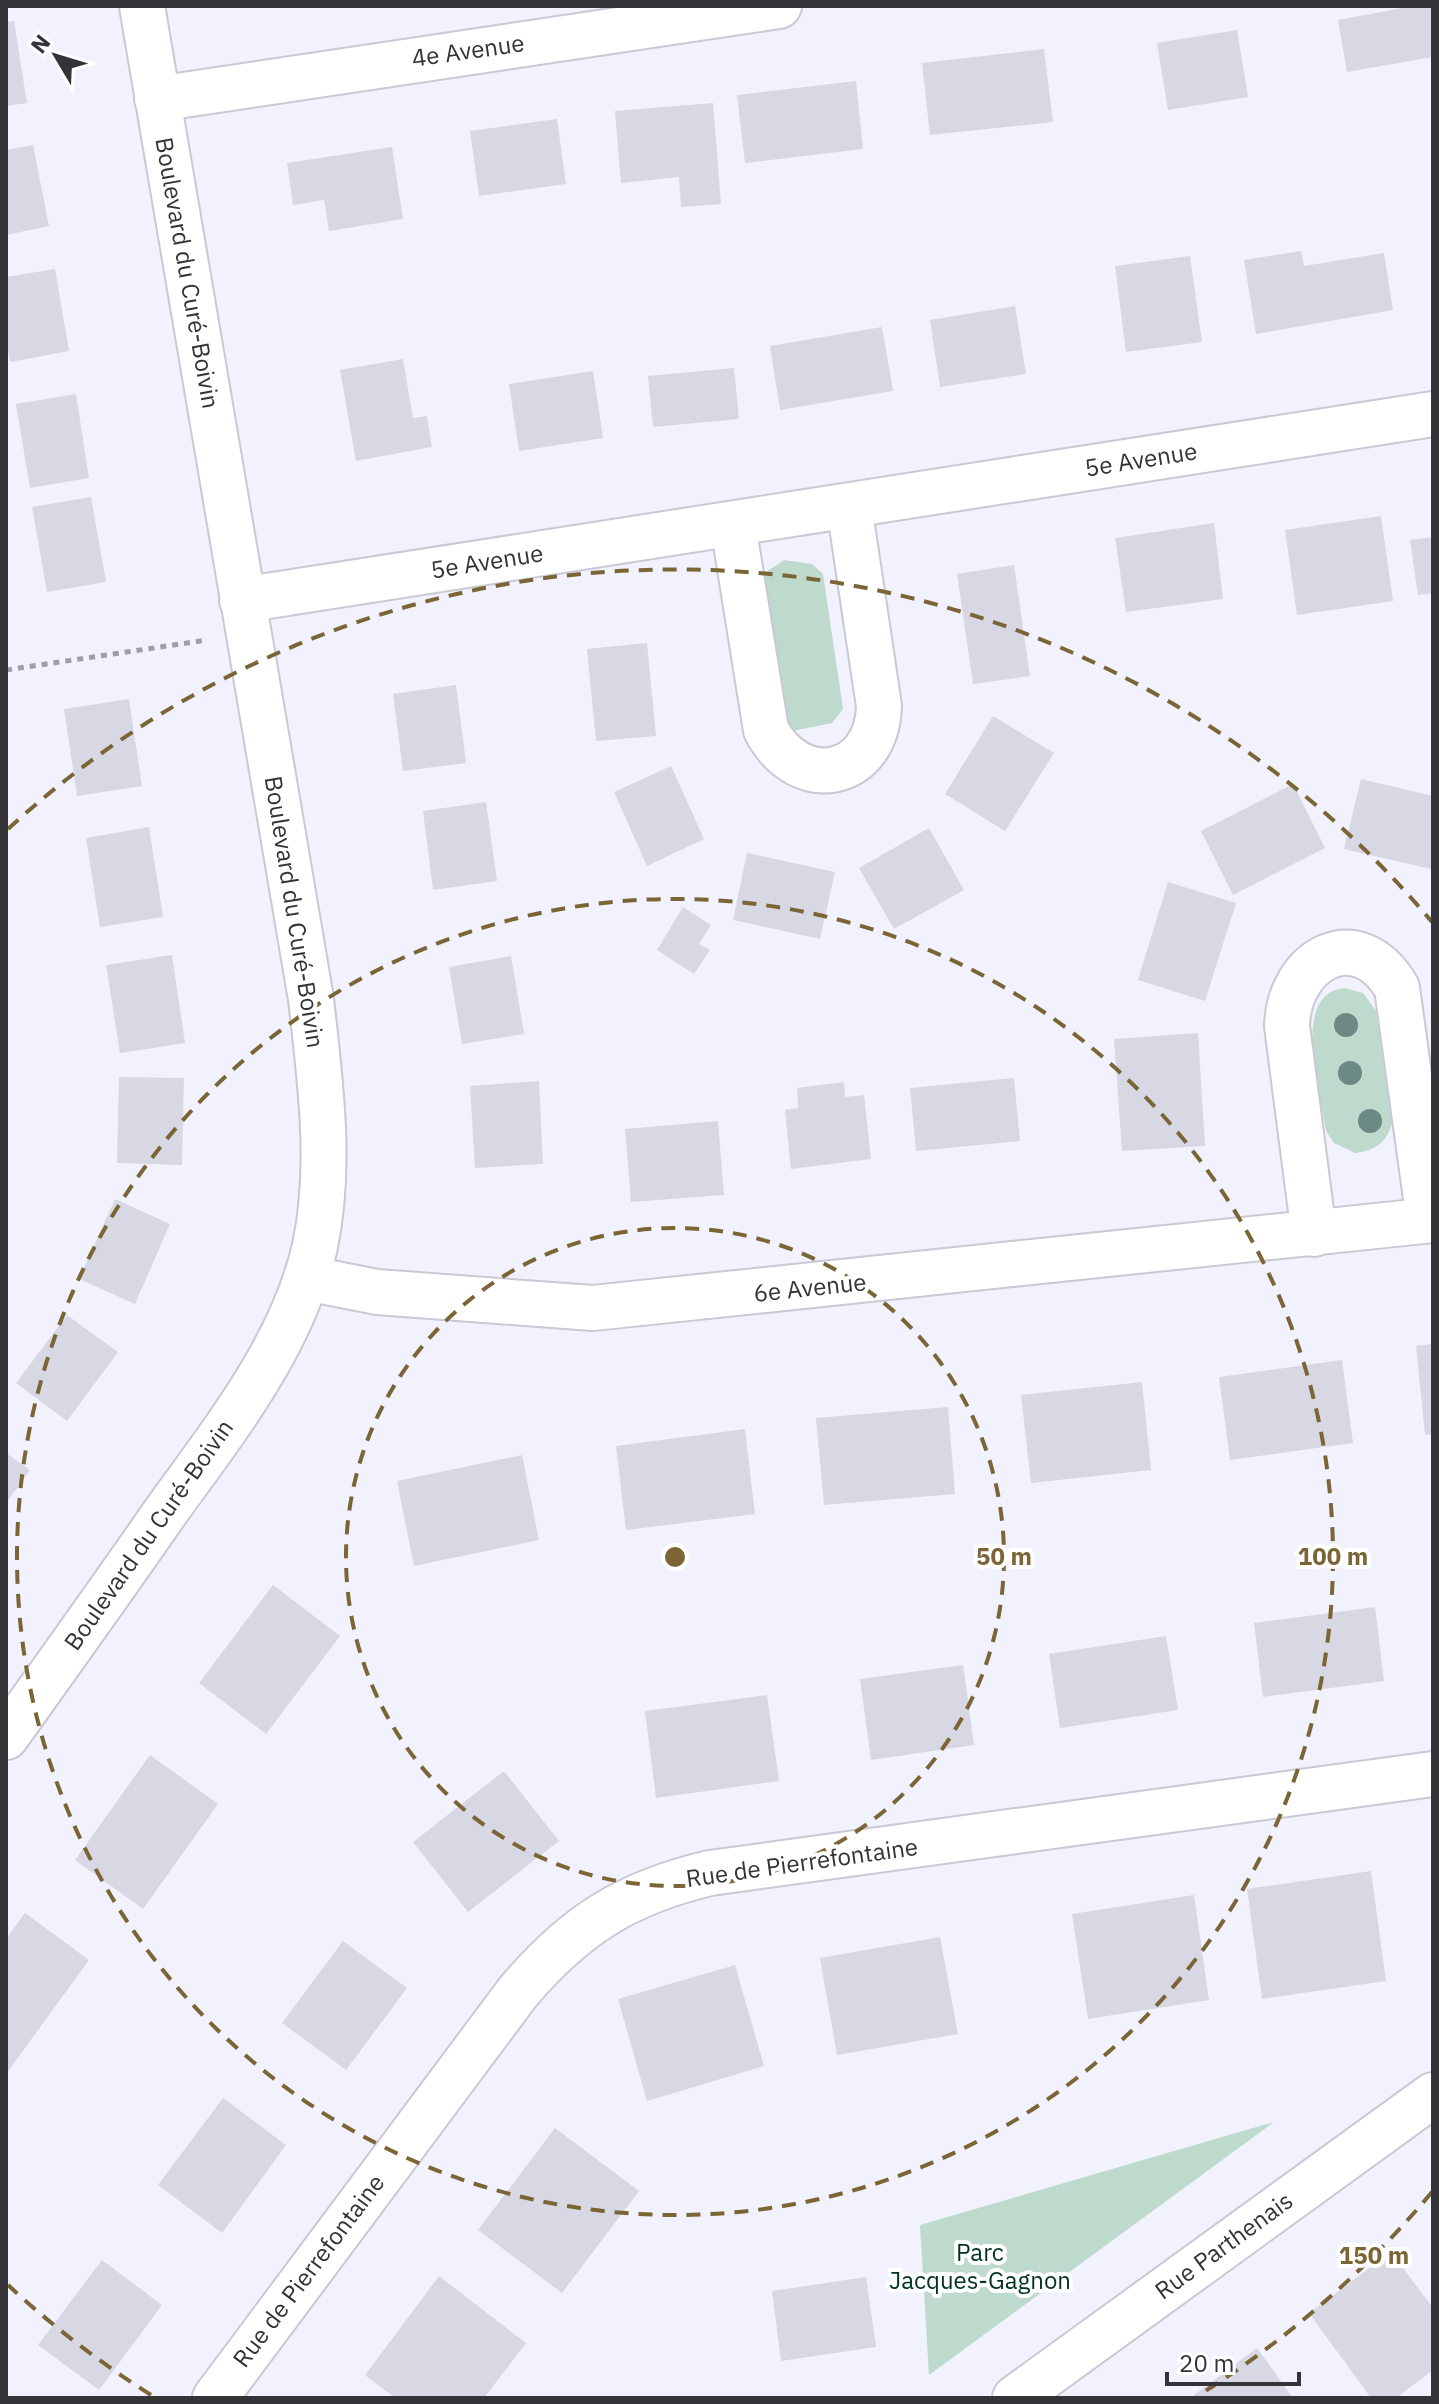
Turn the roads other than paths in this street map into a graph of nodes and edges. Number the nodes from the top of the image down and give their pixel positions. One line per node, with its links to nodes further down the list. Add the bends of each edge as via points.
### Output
1 (142, 6): 4 (street, Boulevard du Curé-Boivin)
2 (779, 6): 3 (street, 4e Avenue)
3 (623, 18): 4 (street, 4e Avenue)
4 (157, 99): 8 (street, Boulevard du Curé-Boivin)
5 (1433, 414): 6 (street, 5e Avenue)
6 (849, 506): 7 (street, 5e Avenue); 7 (street, via 878,724 857,759 828,771 797,764 773,744 766,730)
7 (733, 525): 8 (street, 5e Avenue)
8 (242, 600): 11 (street, Boulevard du Curé-Boivin, via 320,1076 321,1203)
9 (1431, 1220): 10 (street, 6e Avenue); 10 (street, 6e Avenue, via 1397,988 1385,970 1365,956 1335,954 1311,965 1288,1006)
10 (1314, 1234): 11 (street, 6e Avenue, via 593,1308 377,1292)
11 (306, 1278): 12 (street, Boulevard du Curé-Boivin, via 290,1320 236,1412)
12 (6, 1737)
13 (1433, 1774): 15 (street, Rue de Pierrefontaine, via 710,1873 623,1903 582,1926 518,1992)
14 (1433, 2095): 16 (street, Rue Parthenais)
15 (215, 2398)
16 (1015, 2398)

